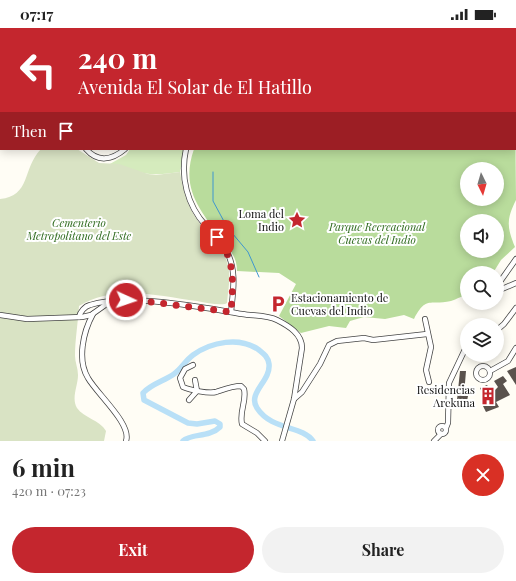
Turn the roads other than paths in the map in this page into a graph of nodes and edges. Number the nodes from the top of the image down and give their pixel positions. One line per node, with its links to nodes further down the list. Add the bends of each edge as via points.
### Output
1 (87, 150): 2 (street, via 96,157 105,159 114,157)
2 (124, 150)
3 (186, 150): 11 (street, via 184,175 190,201 201,220 223,244 232,264 234,279)
4 (516, 260): 5 (street)
5 (504, 276)
6 (516, 283): 7 (street)
7 (504, 288)
8 (111, 301): 9 (street); 11 (street, via 151,302); 12 (street)
9 (87, 306): 12 (street, via 86,312); 14 (street)
10 (516, 308): 16 (street)
11 (231, 312): 25 (street, via 273,319 289,326 298,335 302,348)
12 (92, 314): 14 (street); 27 (street, via 85,331 84,368 88,380 125,426 128,434)
13 (0, 315): 14 (street, via 28,319)
14 (79, 317)
15 (425, 319): 17 (street)
16 (504, 324)
17 (427, 334): 23 (street, via 431,347 426,370); 25 (street, via 337,341 329,345 317,369 302,392)
18 (516, 348): 21 (street, via 508,361)
19 (460, 359): 30 (street, via 448,383 448,423 445,433)
20 (193, 365): 24 (street, via 185,368 180,382 183,387)
21 (490, 372)
22 (195, 380): 24 (street)
23 (429, 382)
24 (197, 391): 26 (street); 28 (street, via 212,393 236,386 244,388 242,424)
25 (294, 399): 29 (street)
26 (189, 400)
27 (126, 441)
28 (265, 441)
29 (282, 441)
30 (434, 441)

